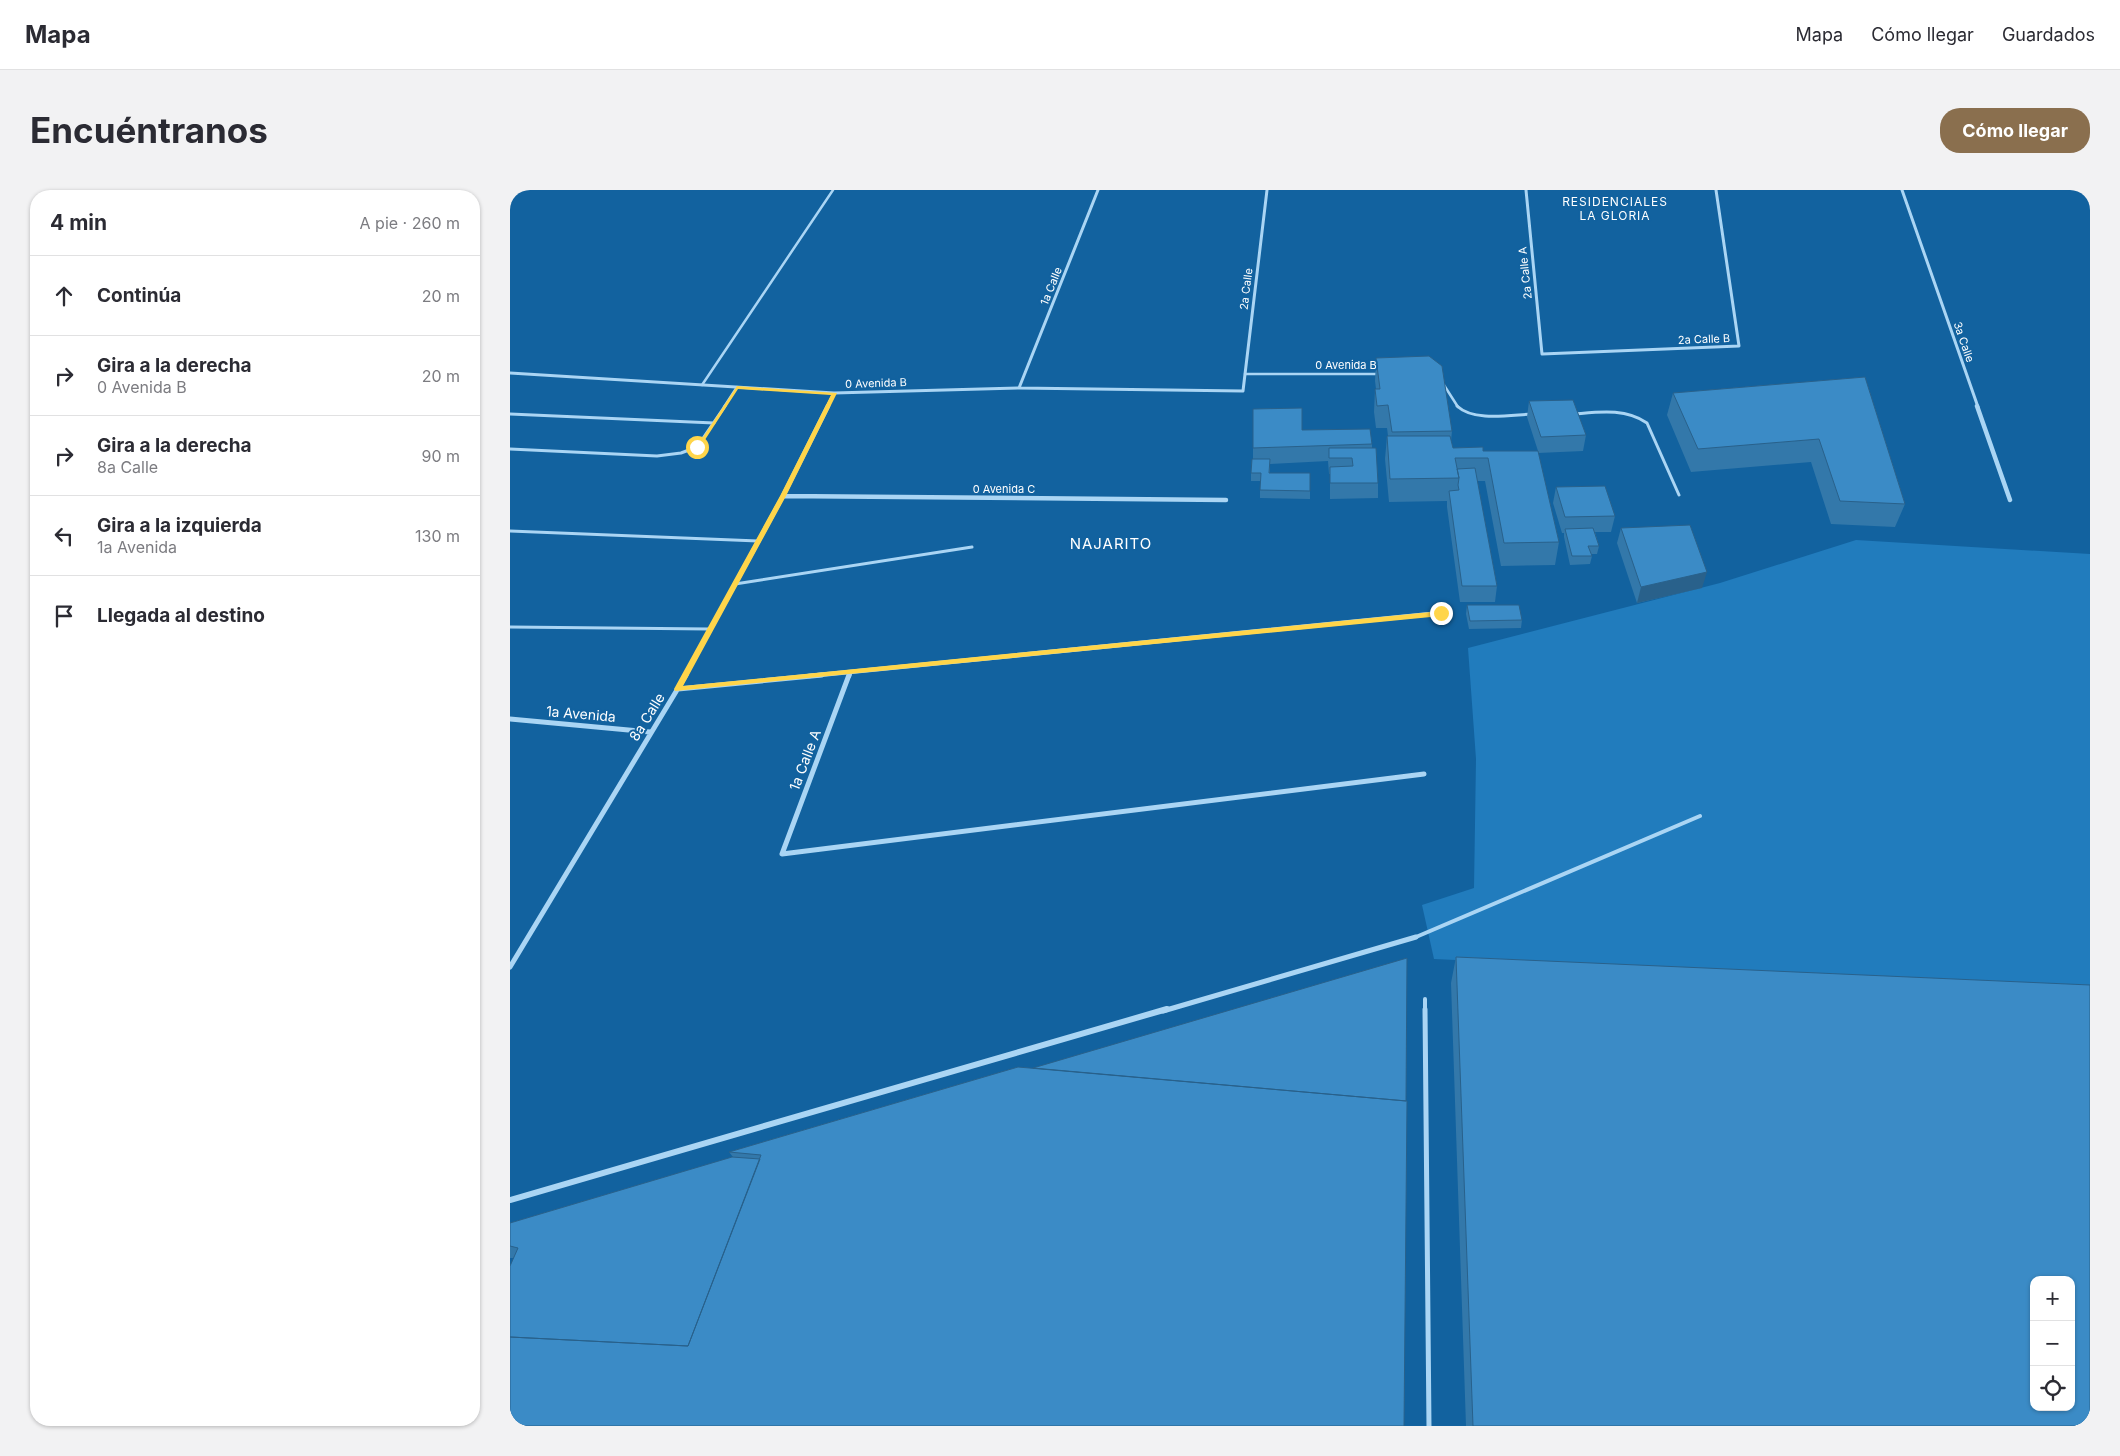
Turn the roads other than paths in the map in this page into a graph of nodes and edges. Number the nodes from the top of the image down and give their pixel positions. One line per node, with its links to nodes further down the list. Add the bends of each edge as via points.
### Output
1 (833, 190): 12 (lane)
2 (1098, 190): 14 (street, 1a Calle)
3 (1267, 190): 9 (street, 2a Calle)
4 (1526, 190): 7 (street, 2a Calle A)
5 (1716, 190): 7 (street, 2a Calle B, via 1739,346)
6 (1902, 190): 25 (street, 3a Calle)
7 (1542, 354)
8 (510, 373): 12 (street, 0 Avenida B)
9 (1245, 374): 10 (lane, 0 Avenida B); 15 (street, 2a Calle)
10 (1382, 374)
11 (1440, 380): 18 (lane, via 1459,408 1466,412)
12 (702, 385): 13 (street, 0 Avenida B)
13 (737, 387): 16 (street, 0 Avenida B); 20 (lane)
14 (1019, 388): 15 (street, 0 Avenida B); 16 (street, 0 Avenida B)
15 (1243, 391)
16 (834, 393): 23 (street, 8a Calle)
17 (510, 414): 20 (lane)
18 (1534, 414)
19 (1573, 414): 22 (lane, via 1631,413 1640,417 1647,423)
20 (714, 423): 21 (lane, via 697,447 665,455)
21 (510, 449)
22 (1679, 495)
23 (783, 496): 24 (street, 0 Avenida C); 27 (street, 8a Calle)
24 (1226, 500)
25 (2010, 500)
26 (510, 531): 27 (lane)
27 (758, 541): 29 (street, 8a Calle)
28 (972, 547): 29 (lane)
29 (735, 584): 32 (street, 8a Calle)
30 (1441, 613): 33 (street)
31 (510, 627): 32 (lane)
32 (710, 629): 34 (street, 8a Calle)
33 (850, 673): 34 (street); 37 (street, 1a Calle A, via 782,854)
34 (678, 689): 36 (street, 8a Calle)
35 (510, 719): 36 (street, 1a Avenida)
36 (650, 732): 40 (street, 8a Calle)
37 (1424, 774)
38 (1700, 816): 39 (lane)
39 (1416, 937): 42 (street)
40 (510, 967)
41 (1425, 999): 43 (lane)
42 (510, 1200)
43 (1429, 1426)

